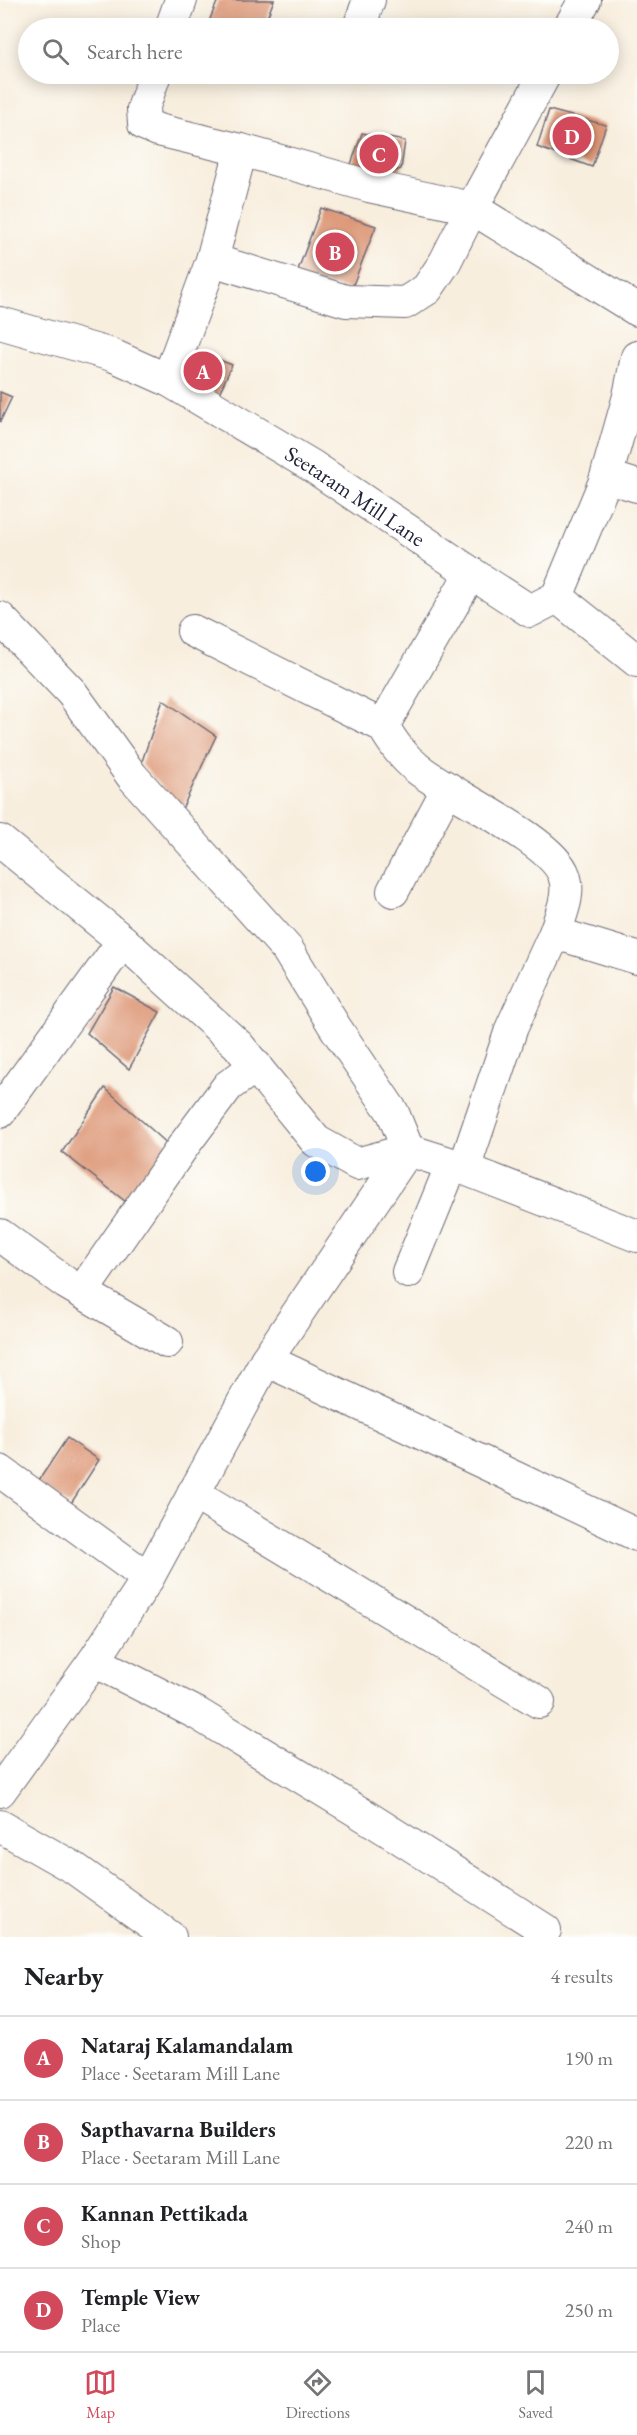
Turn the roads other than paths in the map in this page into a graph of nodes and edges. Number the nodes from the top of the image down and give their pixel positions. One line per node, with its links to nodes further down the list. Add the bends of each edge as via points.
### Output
1 (181, 0): 3 (street)
2 (585, 0): 4 (street)
3 (175, 18)
4 (575, 18)
5 (152, 84): 7 (street, via 143,109 144,124)
6 (539, 84): 8 (street)
7 (241, 150): 8 (street, via 369,186); 9 (street)
8 (472, 208): 9 (street, via 446,262 427,289 405,303 346,301); 10 (street)
9 (212, 260): 14 (street)
10 (634, 308): 12 (street)
11 (0, 323): 14 (street, Seetaram Mill Lane, via 112,355)
12 (637, 348)
13 (637, 357): 15 (street)
14 (168, 380): 17 (street, Seetaram Mill Lane, via 312,466)
15 (605, 482): 16 (street, via 618,480); 18 (street)
16 (637, 486)
17 (471, 573): 18 (street, Seetaram Mill Lane, via 530,611); 22 (street)
18 (557, 597): 21 (street)
19 (0, 618): 31 (street, via 72,693 132,776 287,949 393,1113)
20 (193, 631): 22 (street)
21 (637, 661)
22 (383, 726): 23 (street, via 398,750 419,770)
23 (448, 788): 25 (street); 26 (street, via 522,833 553,858 564,874 567,894)
24 (0, 841): 27 (street)
25 (393, 891)
26 (555, 933): 28 (street); 32 (street, via 512,1027)
27 (123, 941): 29 (street); 30 (street)
28 (637, 958)
29 (256, 1066): 31 (street, via 316,1142 357,1164); 36 (street, via 228,1086)
30 (0, 1112)
31 (408, 1150): 32 (street); 38 (street)
32 (458, 1166): 34 (street); 35 (street)
33 (0, 1235): 36 (street)
34 (637, 1236)
35 (408, 1272)
36 (82, 1292): 37 (street)
37 (167, 1342)
38 (266, 1360): 40 (street); 41 (street)
39 (0, 1471): 42 (street)
40 (193, 1493): 42 (street); 44 (street)
41 (637, 1535)
42 (147, 1578): 43 (street)
43 (94, 1661): 45 (street); 47 (street, via 208,1720)
44 (539, 1702)
45 (0, 1791)
46 (0, 1826): 48 (street, via 74,1868)
47 (545, 1930)
48 (170, 1937)

